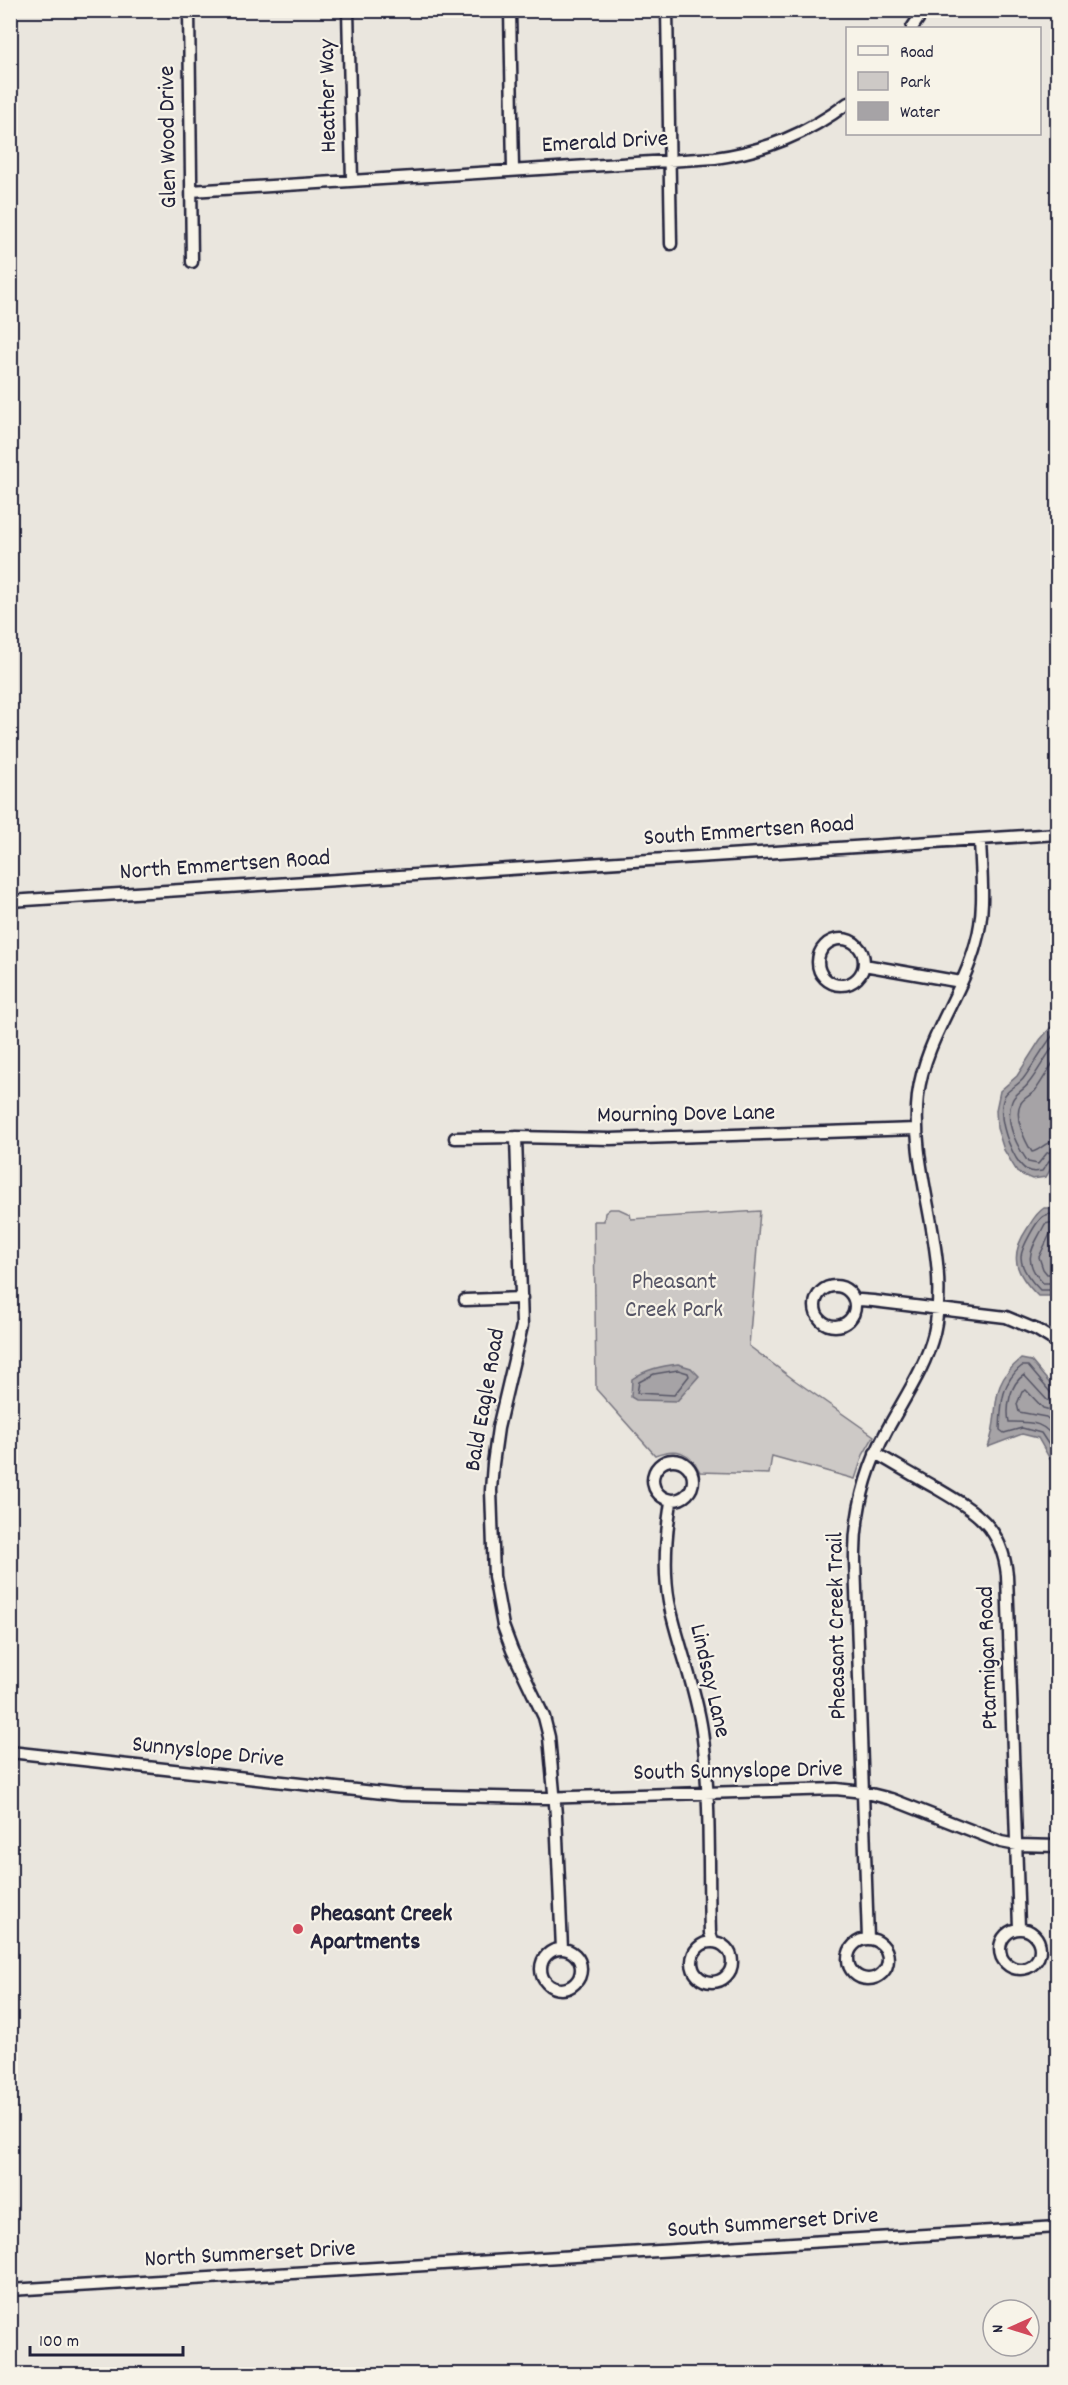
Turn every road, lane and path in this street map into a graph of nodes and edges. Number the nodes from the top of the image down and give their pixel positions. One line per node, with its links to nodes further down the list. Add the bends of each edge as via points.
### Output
1 (189, 10): 11 (street, Glen Wood Drive)
2 (348, 10): 10 (street, Heather Way)
3 (510, 10): 9 (street)
4 (667, 10): 8 (street)
5 (924, 10): 6 (street)
6 (913, 27)
7 (846, 105): 8 (street, Emerald Drive, via 812,128 768,147 715,158)
8 (669, 160): 9 (street, Emerald Drive); 12 (street)
9 (513, 169): 10 (street, Emerald Drive)
10 (352, 180): 11 (street, Emerald Drive)
11 (191, 191): 13 (street, Glen Wood Drive)
12 (671, 244)
13 (192, 262)
14 (1058, 834): 15 (street, South Emmertsen Road)
15 (980, 839): 16 (street, South Emmertsen Road); 19 (street, Pheasant Creek Trail, via 980,924)
16 (442, 872): 17 (street, North Emmertsen Road)
17 (10, 901)
18 (864, 965): 18 (street, via 861,950 843,939 823,948 818,962 823,977 836,985 858,979); 19 (street)
19 (960, 982): 20 (street, Pheasant Creek Trail, via 924,1066)
20 (917, 1129): 21 (street, Mourning Dove Lane, via 610,1139); 26 (street, Pheasant Creek Trail, via 937,1256)
21 (516, 1137): 22 (street, Mourning Dove Lane); 23 (street, Bald Eagle Road)
22 (455, 1138)
23 (522, 1298): 24 (street); 33 (street, Bald Eagle Road, via 522,1326 493,1464 494,1576 503,1626 545,1720)
24 (465, 1300)
25 (855, 1302): 26 (street)
26 (939, 1309): 27 (street, via 1006,1317); 28 (street, Pheasant Creek Trail, via 919,1374)
27 (1058, 1343)
28 (875, 1453): 31 (street, Pheasant Creek Trail, via 862,1490 854,1540); 34 (street, Ptarmigan Road, via 975,1512 992,1530 1003,1552)
29 (671, 1502): 32 (street, Lindsay Lane, via 667,1583 698,1709)
30 (10, 1752): 33 (street, Sunnyslope Drive, via 401,1795)
31 (863, 1792): 32 (street, South Sunnyslope Drive, via 811,1789); 34 (street, South Sunnyslope Drive); 37 (street, Pheasant Creek Trail)
32 (706, 1793): 33 (street, South Sunnyslope Drive); 38 (street, Lindsay Lane)
33 (555, 1798): 39 (street, Bald Eagle Road)
34 (1017, 1845): 35 (street, South Sunnyslope Drive); 36 (street, Ptarmigan Road)
35 (1058, 1846)
36 (1019, 1928)
37 (868, 1939)
38 (713, 1942)
39 (562, 1949)
40 (1058, 2227): 41 (street, South Summerset Drive)
41 (492, 2262): 42 (street, North Summerset Drive)
42 (10, 2290)

